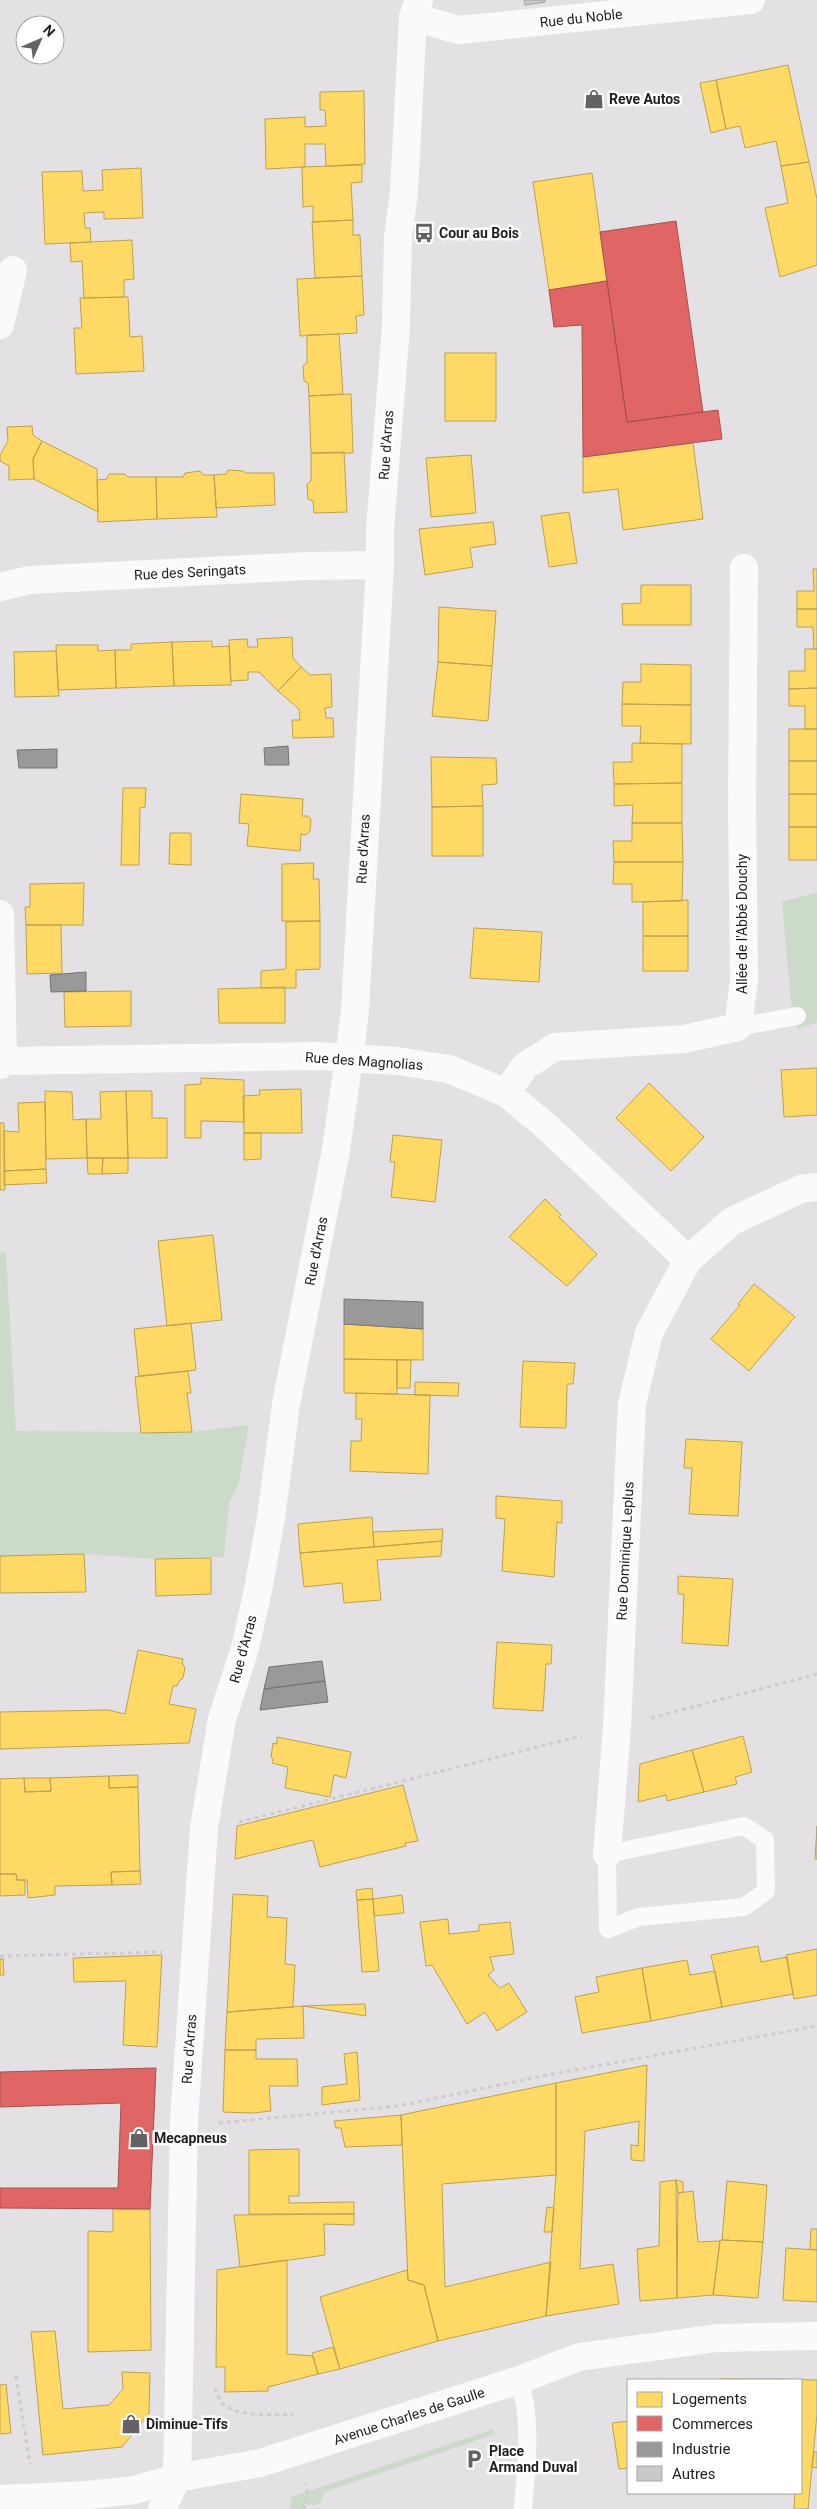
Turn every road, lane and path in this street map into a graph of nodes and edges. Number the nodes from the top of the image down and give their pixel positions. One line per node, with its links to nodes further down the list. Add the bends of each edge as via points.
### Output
1 (750, 0): 2 (street, Rue du Noble, via 459,30)
2 (412, 6): 5 (street, Rue d'Arras, via 404,192 398,238 396,326)
3 (13, 270): 4 (street)
4 (0, 325)
5 (380, 565): 7 (street, Rue des Seringats, via 40,580); 11 (street, Rue d'Arras, via 355,1010)
6 (744, 568): 10 (street, Allée de l'Abbé Douchy, via 744,980)
7 (0, 587)
8 (0, 914): 12 (street)
9 (797, 1016): 10 (lane)
10 (738, 1027): 13 (street, via 684,1039 555,1047 525,1066)
11 (349, 1058): 12 (street, Rue des Magnolias); 13 (street, Rue des Magnolias, via 449,1069); 18 (street, Rue d'Arras, via 336,1150 286,1404 258,1590 245,1648 222,1719)
12 (2, 1063)
13 (506, 1093): 15 (street, Rue des Magnolias, via 546,1126)
14 (817, 1187): 15 (street, via 801,1189 732,1221)
15 (688, 1260): 17 (street, Rue Dominique Leplus, via 649,1333 632,1404)
16 (817, 1674): 17 (path)
17 (617, 1727): 18 (path); 19 (street, Rue Dominique Leplus)
18 (204, 1828): 23 (street, Rue d'Arras)
19 (607, 1854): 19 (lane, via 608,1929 639,1917 744,1907 766,1891 765,1840 744,1826)
20 (166, 1952): 21 (path)
21 (0, 1956)
22 (817, 2026): 23 (path, via 398,2106 221,2123)
23 (184, 2121): 27 (street, Rue d'Arras)
24 (817, 2336): 26 (street, Avenue Charles de Gaulle, via 718,2338 627,2349 579,2357)
25 (16, 2376): 28 (path)
26 (518, 2380): 27 (street, Avenue Charles de Gaulle, via 260,2463); 31 (lane, via 525,2398 529,2435)
27 (177, 2478): 28 (street, Avenue Charles de Gaulle, via 134,2490); 30 (street)
28 (34, 2498): 29 (street, Avenue Charles de Gaulle)
29 (0, 2499)
30 (162, 2509)
31 (523, 2509)

